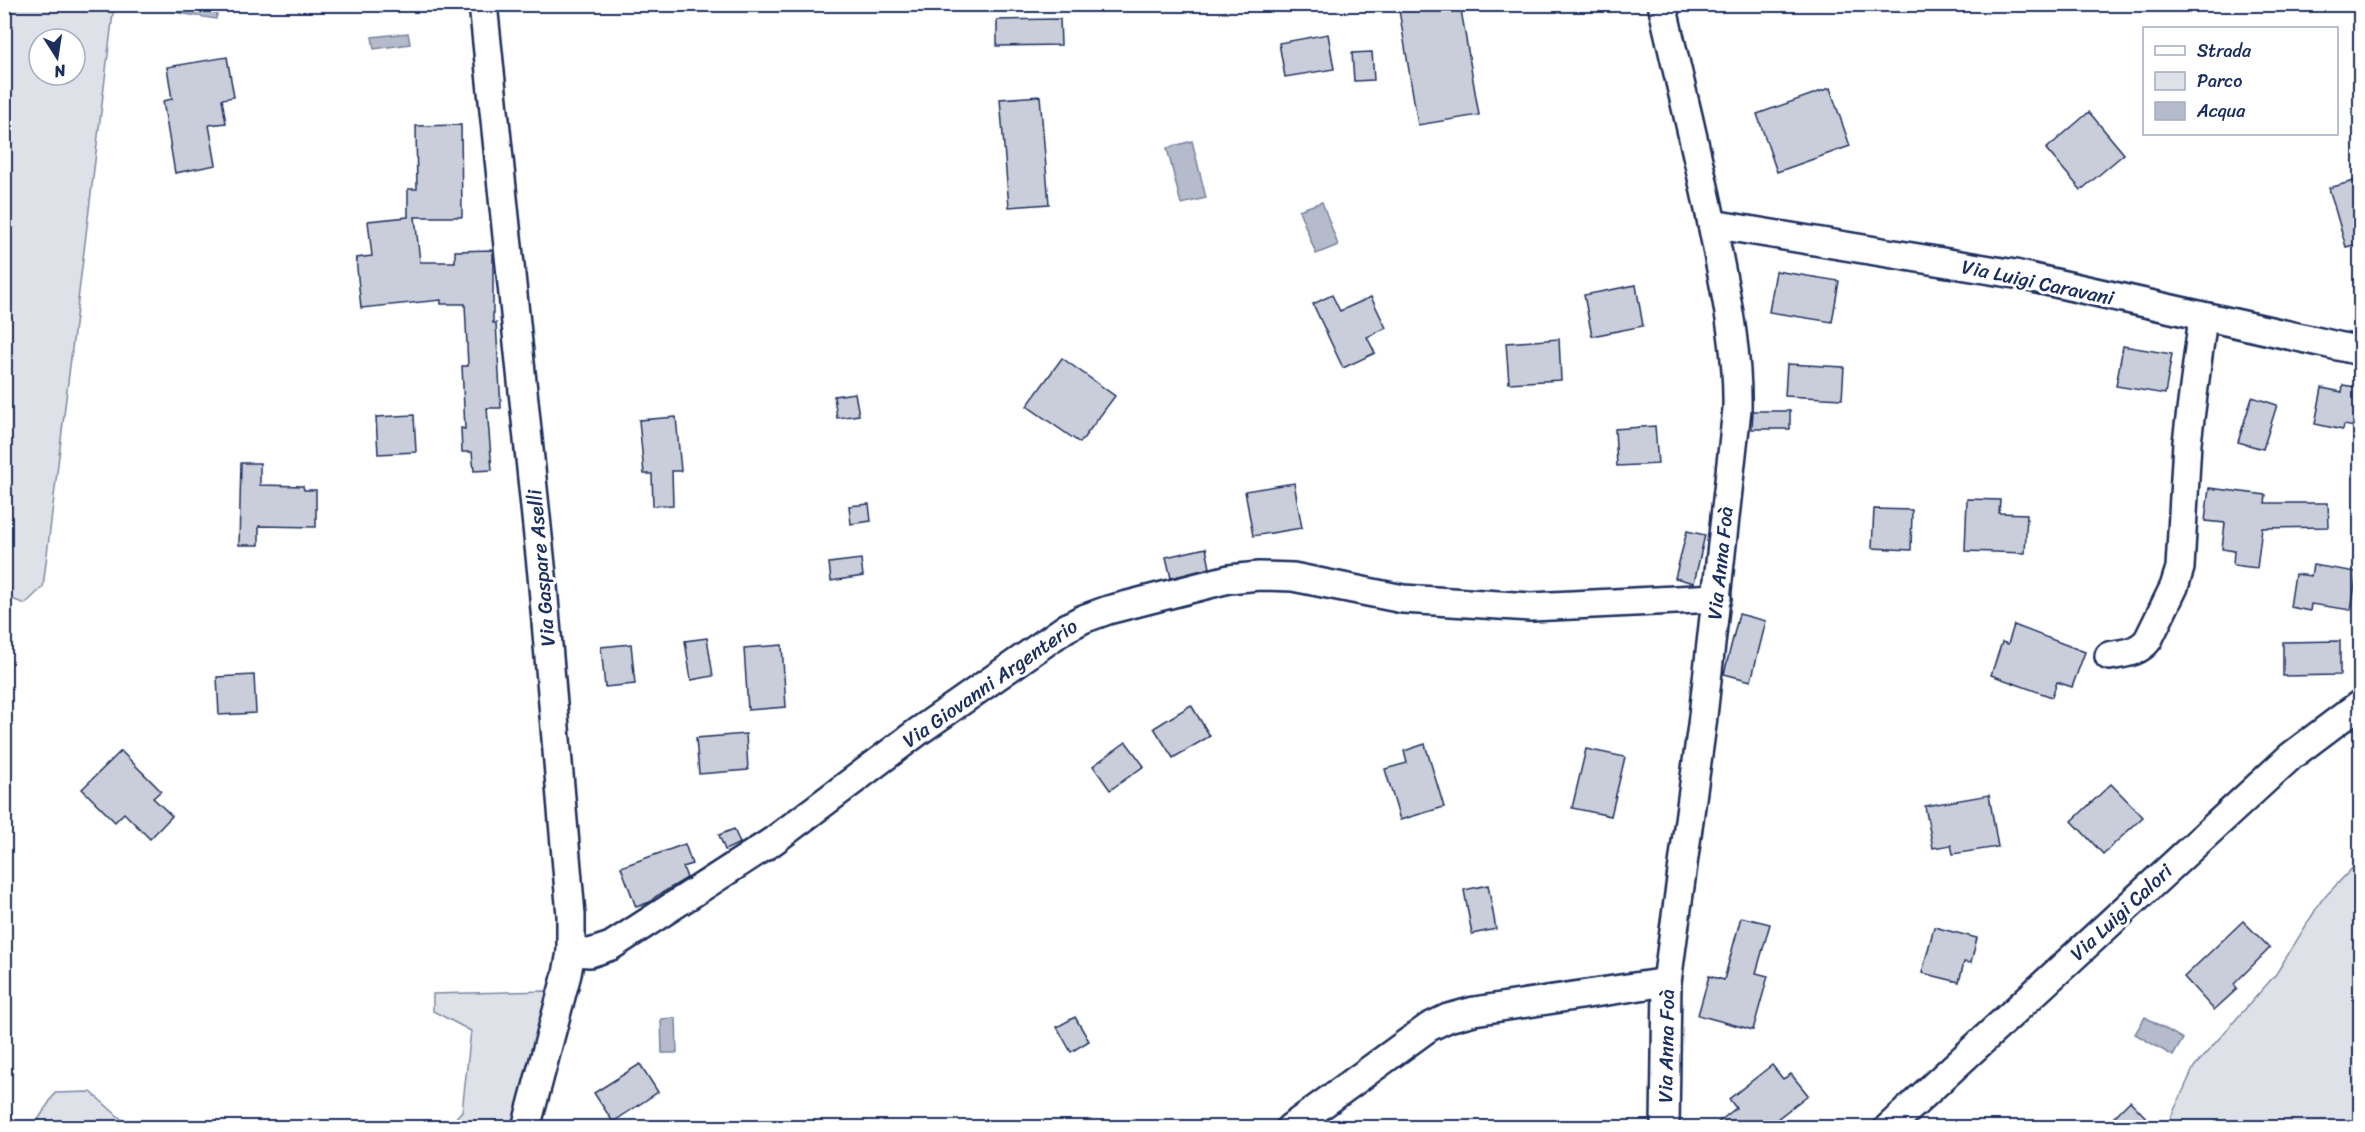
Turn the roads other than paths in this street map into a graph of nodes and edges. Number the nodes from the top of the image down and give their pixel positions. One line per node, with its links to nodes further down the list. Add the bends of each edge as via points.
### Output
1 (483, 4): 9 (street, Via Gaspare Aselli, via 542,575)
2 (1662, 4): 3 (street, Via Anna Foà)
3 (1712, 224): 4 (street, Via Luigi Caravani, via 2015,274); 6 (street, Via Anna Foà, via 1730,315 1738,384)
4 (2202, 317): 5 (street, Via Luigi Caravani); 7 (street, via 2187,442 2180,568 2143,647)
5 (2361, 351)
6 (1717, 598): 9 (street, Via Giovanni Argenterio, via 1531,607 1403,599 1293,577 1268,576 1229,579 1108,610 1066,628 772,841 611,946 595,952); 10 (street, Via Anna Foà)
7 (2109, 656)
8 (2361, 704): 14 (street, Via Luigi Calori, via 2291,756)
9 (571, 952): 11 (street, Via Gaspare Aselli)
10 (1667, 982): 12 (street, via 1448,1017); 13 (street, Via Anna Foà)
11 (526, 1128)
12 (1290, 1128)
13 (1665, 1128)
14 (1888, 1128)

